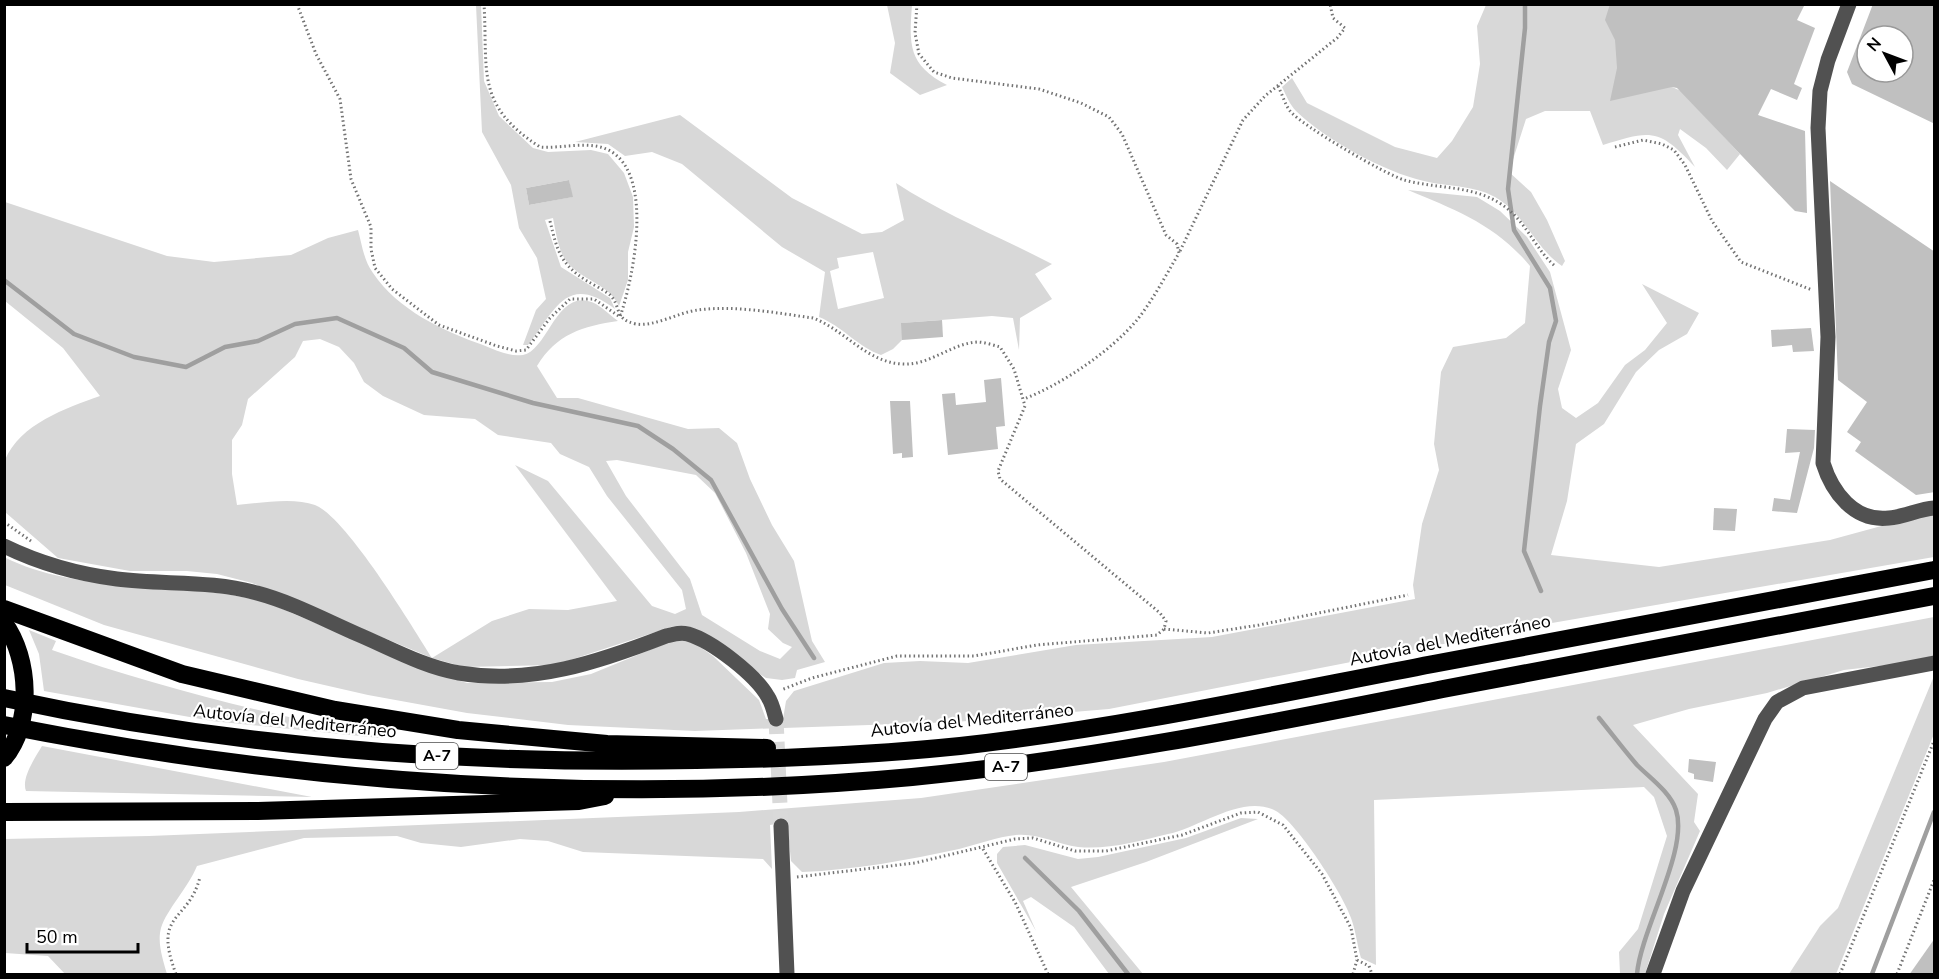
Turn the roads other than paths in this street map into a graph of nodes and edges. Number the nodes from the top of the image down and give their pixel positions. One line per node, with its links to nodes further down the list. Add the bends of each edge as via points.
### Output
1 (1849, 4): 2 (street, via 1820,91 1818,128 1828,337 1823,463 1838,496 1868,517 1889,518)
2 (1935, 508)
3 (4, 546): 10 (street, via 57,569 257,593 458,673 515,677 547,673 580,667 679,632 690,634 720,651 768,696)
4 (1935, 570): 13 (highway, Autovía del Mediterráneo / A-7, via 1139,721 954,746)
5 (1935, 596): 14 (highway, A-7, via 1140,748 910,777)
6 (4, 609): 13 (highway, via 182,674 334,710 458,730 607,744 765,747)
7 (4, 623): 12 (highway, via 13,635 25,674 23,715)
8 (1935, 663): 18 (street, via 1803,688 1777,702 1683,891)
9 (4, 698): 13 (highway, Autovía del Mediterráneo / A-7, via 74,713 229,736 416,755 604,762)
10 (776, 718)
11 (4, 725): 14 (highway, A-7, via 233,764 321,774 412,782)
12 (4, 758)
13 (803, 758)
14 (643, 790): 15 (highway, via 568,801 258,811)
15 (4, 812)
16 (781, 826): 17 (street)
17 (787, 975)
18 (1653, 975)

